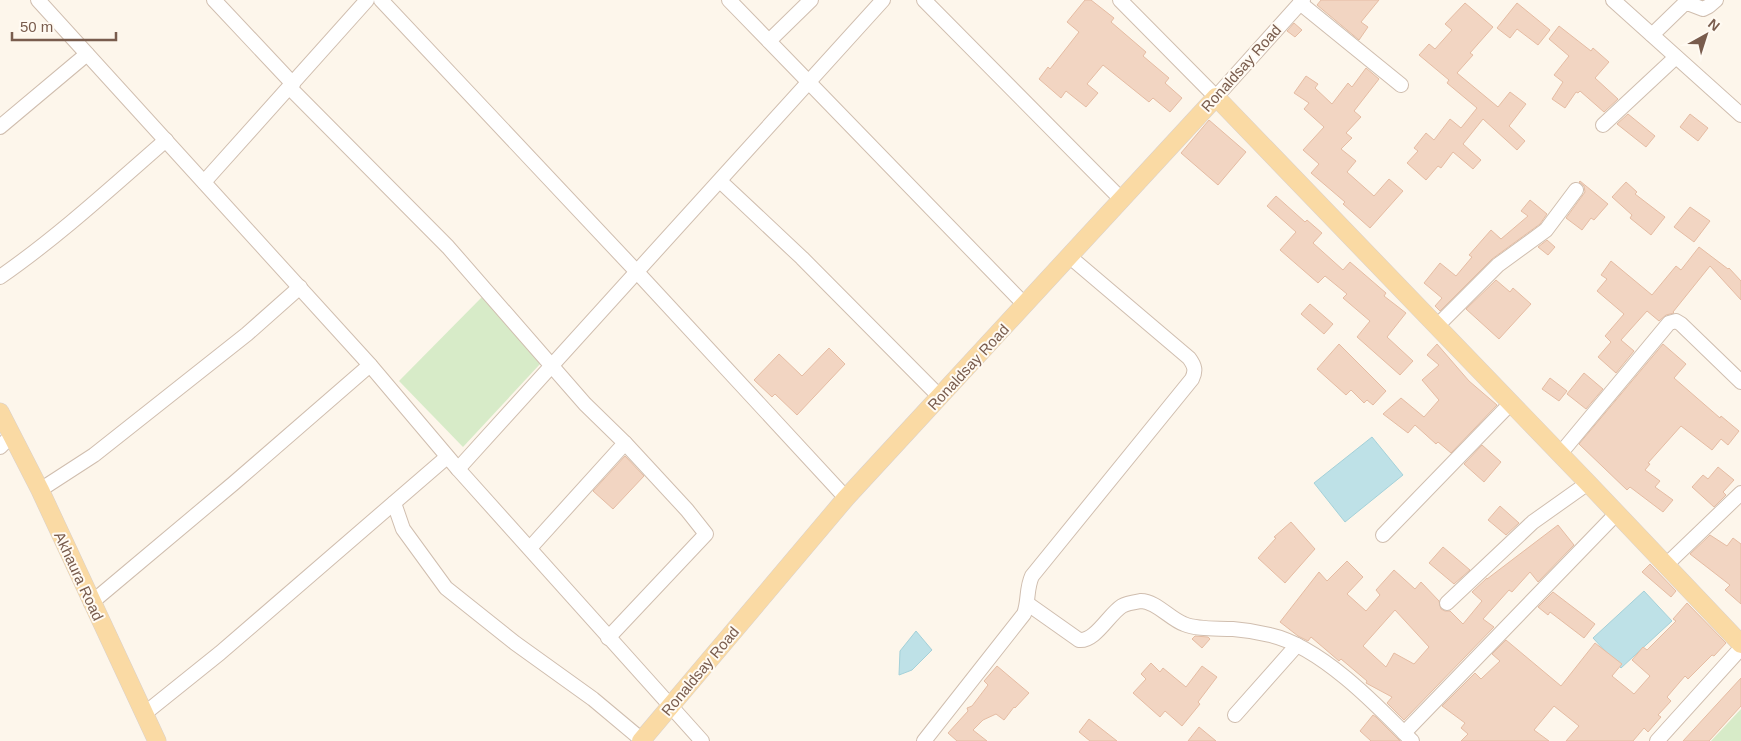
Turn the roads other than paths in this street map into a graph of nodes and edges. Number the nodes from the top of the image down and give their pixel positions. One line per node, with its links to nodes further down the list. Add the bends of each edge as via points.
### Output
1 (38, 0): 15 (street)
2 (214, 0): 19 (street)
3 (368, 0): 19 (street)
4 (381, 0): 30 (street)
5 (729, 0): 14 (street)
6 (811, 0): 14 (street)
7 (882, 0): 17 (street)
8 (924, 0): 28 (street)
9 (1120, 0): 20 (street)
10 (1613, 0): 13 (street)
11 (1716, 0): 13 (street, via 1703,9 1684,4)
12 (1302, 1): 18 (street); 20 (street, Ronaldsay Road)
13 (1652, 35): 16 (street)
14 (769, 41): 17 (street)
15 (87, 54): 23 (street); 24 (street)
16 (1676, 56): 21 (street); 22 (street)
17 (810, 82): 25 (street); 33 (street)
18 (1401, 85)
19 (292, 86): 26 (street); 36 (street, via 448,247)
20 (1216, 97): 28 (main road, Ronaldsay Road); 34 (main road)
21 (1741, 115)
22 (1603, 125)
23 (0, 127)
24 (166, 140): 26 (street); 31 (street, via 77,218)
25 (720, 181): 30 (street); 38 (street, via 802,258)
26 (204, 182): 32 (street)
27 (1576, 190): 34 (street, via 1546,230 1498,265)
28 (1122, 200): 29 (main road, Ronaldsay Road)
29 (1070, 257): 33 (main road, Ronaldsay Road); 57 (street, via 1189,358 1194,374 1032,576 1027,592)
30 (638, 272): 36 (street); 49 (street)
31 (0, 277)
32 (300, 287): 35 (street); 47 (street, via 247,334 94,455)
33 (1025, 305): 38 (main road, Ronaldsay Road)
34 (1437, 326): 39 (main road)
35 (370, 365): 44 (street); 55 (street)
36 (553, 365): 42 (street); 45 (street)
37 (1741, 382): 43 (street, via 1681,324 1669,323)
38 (940, 397): 49 (main road, Ronaldsay Road)
39 (1511, 404): 43 (main road); 52 (street)
40 (0, 412): 41 (main road, Akhaura Road)
41 (5, 441): 47 (main road, Akhaura Road)
42 (625, 443): 53 (street); 58 (street, via 706,534)
43 (1560, 454): 46 (main road)
44 (447, 457): 45 (street); 50 (street)
45 (458, 469): 53 (street)
46 (1588, 483): 51 (main road); 56 (street, via 1533,522)
47 (47, 485): 55 (main road, Akhaura Road)
48 (1741, 493): 54 (street)
49 (846, 498): 62 (main road, Ronaldsay Road)
50 (394, 503): 63 (street); 66 (street, via 403,529 446,588 593,699)
51 (1617, 513): 54 (main road); 65 (street)
52 (1383, 535)
53 (530, 548): 58 (street)
54 (1666, 566): 59 (main road)
55 (91, 603): 63 (main road, Akhaura Road)
56 (1448, 603)
57 (1028, 604): 60 (street, via 1079,640 1088,639 1122,606 1143,601 1184,624 1253,631 1274,635); 69 (street, via 1024,614)
58 (608, 638): 62 (street)
59 (1741, 644)
60 (1297, 645): 64 (street); 65 (street, via 1357,687)
61 (1741, 648): 70 (street)
62 (670, 706): 66 (main road, Ronaldsay Road); 68 (street)
63 (151, 710): 67 (main road, Akhaura Road)
64 (1235, 715)
65 (1408, 737)
66 (641, 740)
67 (157, 741)
68 (702, 741)
69 (924, 741)
70 (1657, 741)

